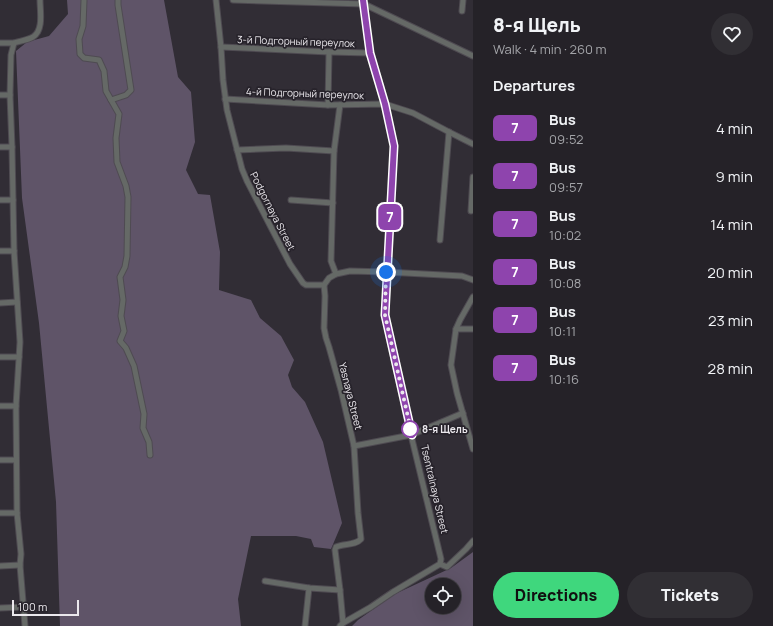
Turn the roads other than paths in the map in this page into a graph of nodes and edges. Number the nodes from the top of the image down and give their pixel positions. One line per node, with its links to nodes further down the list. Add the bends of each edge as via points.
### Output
1 (40, 0): 10 (street, via 38,33)
2 (84, 0): 18 (street, via 83,26 79,39 80,54 84,58 99,60 104,72 106,91)
3 (118, 0): 18 (street, via 131,90 126,95)
4 (216, 0): 11 (street, Podgornaya Street)
5 (232, 0): 7 (street)
6 (463, 0): 8 (street)
7 (363, 2): 13 (street, Tsentralnaya Street); 14 (street)
8 (462, 11)
9 (0, 43): 10 (street)
10 (14, 44): 16 (street, via 11,55)
11 (222, 47): 12 (street, 3-й Подгорный переулок); 17 (street, Podgornaya Street)
12 (328, 52): 13 (street, 3-й Подгорный переулок); 20 (street)
13 (370, 53): 19 (street, Tsentralnaya Street)
14 (473, 56)
15 (0, 95): 16 (street)
16 (10, 95): 25 (street)
17 (225, 99): 20 (street, 4-й Подгорный переулок); 26 (street, Podgornaya Street)
18 (111, 100): 54 (street, via 119,114 116,162 128,197 127,256 120,277 124,331 120,341 134,366 144,414 143,428 149,442)
19 (385, 104): 21 (street, 4-й Подгорный переулок); 22 (street, 4-й Подгорный переулок, via 413,112); 37 (street, Tsentralnaya Street, via 394,146)
20 (328, 105): 21 (street, 4-й Подгорный переулок)
21 (340, 105): 27 (street)
22 (449, 132): 23 (street, 4-й Подгорный переулок); 34 (street)
23 (473, 144)
24 (0, 147): 25 (street)
25 (12, 147): 30 (street)
26 (237, 150): 27 (street, via 286,148); 40 (street, Podgornaya Street, via 247,181 290,264 306,285)
27 (334, 151): 32 (street)
28 (473, 177): 33 (street)
29 (0, 200): 30 (street)
30 (13, 200): 35 (street)
31 (291, 200): 32 (street)
32 (333, 203): 38 (street, via 331,261)
33 (471, 211)
34 (440, 240)
35 (14, 250): 36 (street); 42 (street)
36 (0, 251)
37 (386, 272): 38 (street, via 350,271); 39 (street, via 462,276); 51 (street, Tsentralnaya Street, via 385,315)
38 (336, 274): 40 (street)
39 (473, 280)
40 (324, 284): 52 (street, Yasnaya Street, via 324,328)
41 (473, 297): 45 (street)
42 (17, 302): 43 (street); 47 (street)
43 (0, 303)
44 (473, 329): 45 (street)
45 (456, 330): 50 (street, via 451,365)
46 (0, 357): 47 (street)
47 (19, 357): 49 (street)
48 (0, 406): 49 (street)
49 (16, 406): 56 (street)
50 (463, 413): 51 (street); 53 (street)
51 (412, 435): 52 (street); 60 (street, Tsentralnaya Street, via 441,558)
52 (354, 446): 65 (street, Yasnaya Street, via 361,539 357,543 336,547)
53 (473, 449)
54 (150, 454)
55 (0, 460): 56 (street)
56 (16, 460): 58 (street)
57 (0, 513): 58 (street)
58 (17, 513): 61 (street)
59 (473, 541): 60 (street, via 447,567)
60 (440, 564): 68 (street)
61 (20, 565): 62 (street); 66 (street)
62 (0, 566)
63 (265, 581): 64 (street)
64 (309, 588): 65 (street); 70 (street)
65 (340, 590): 68 (street)
66 (24, 607): 67 (street); 69 (street)
67 (0, 608)
68 (341, 624)
69 (25, 626)
70 (305, 626)

